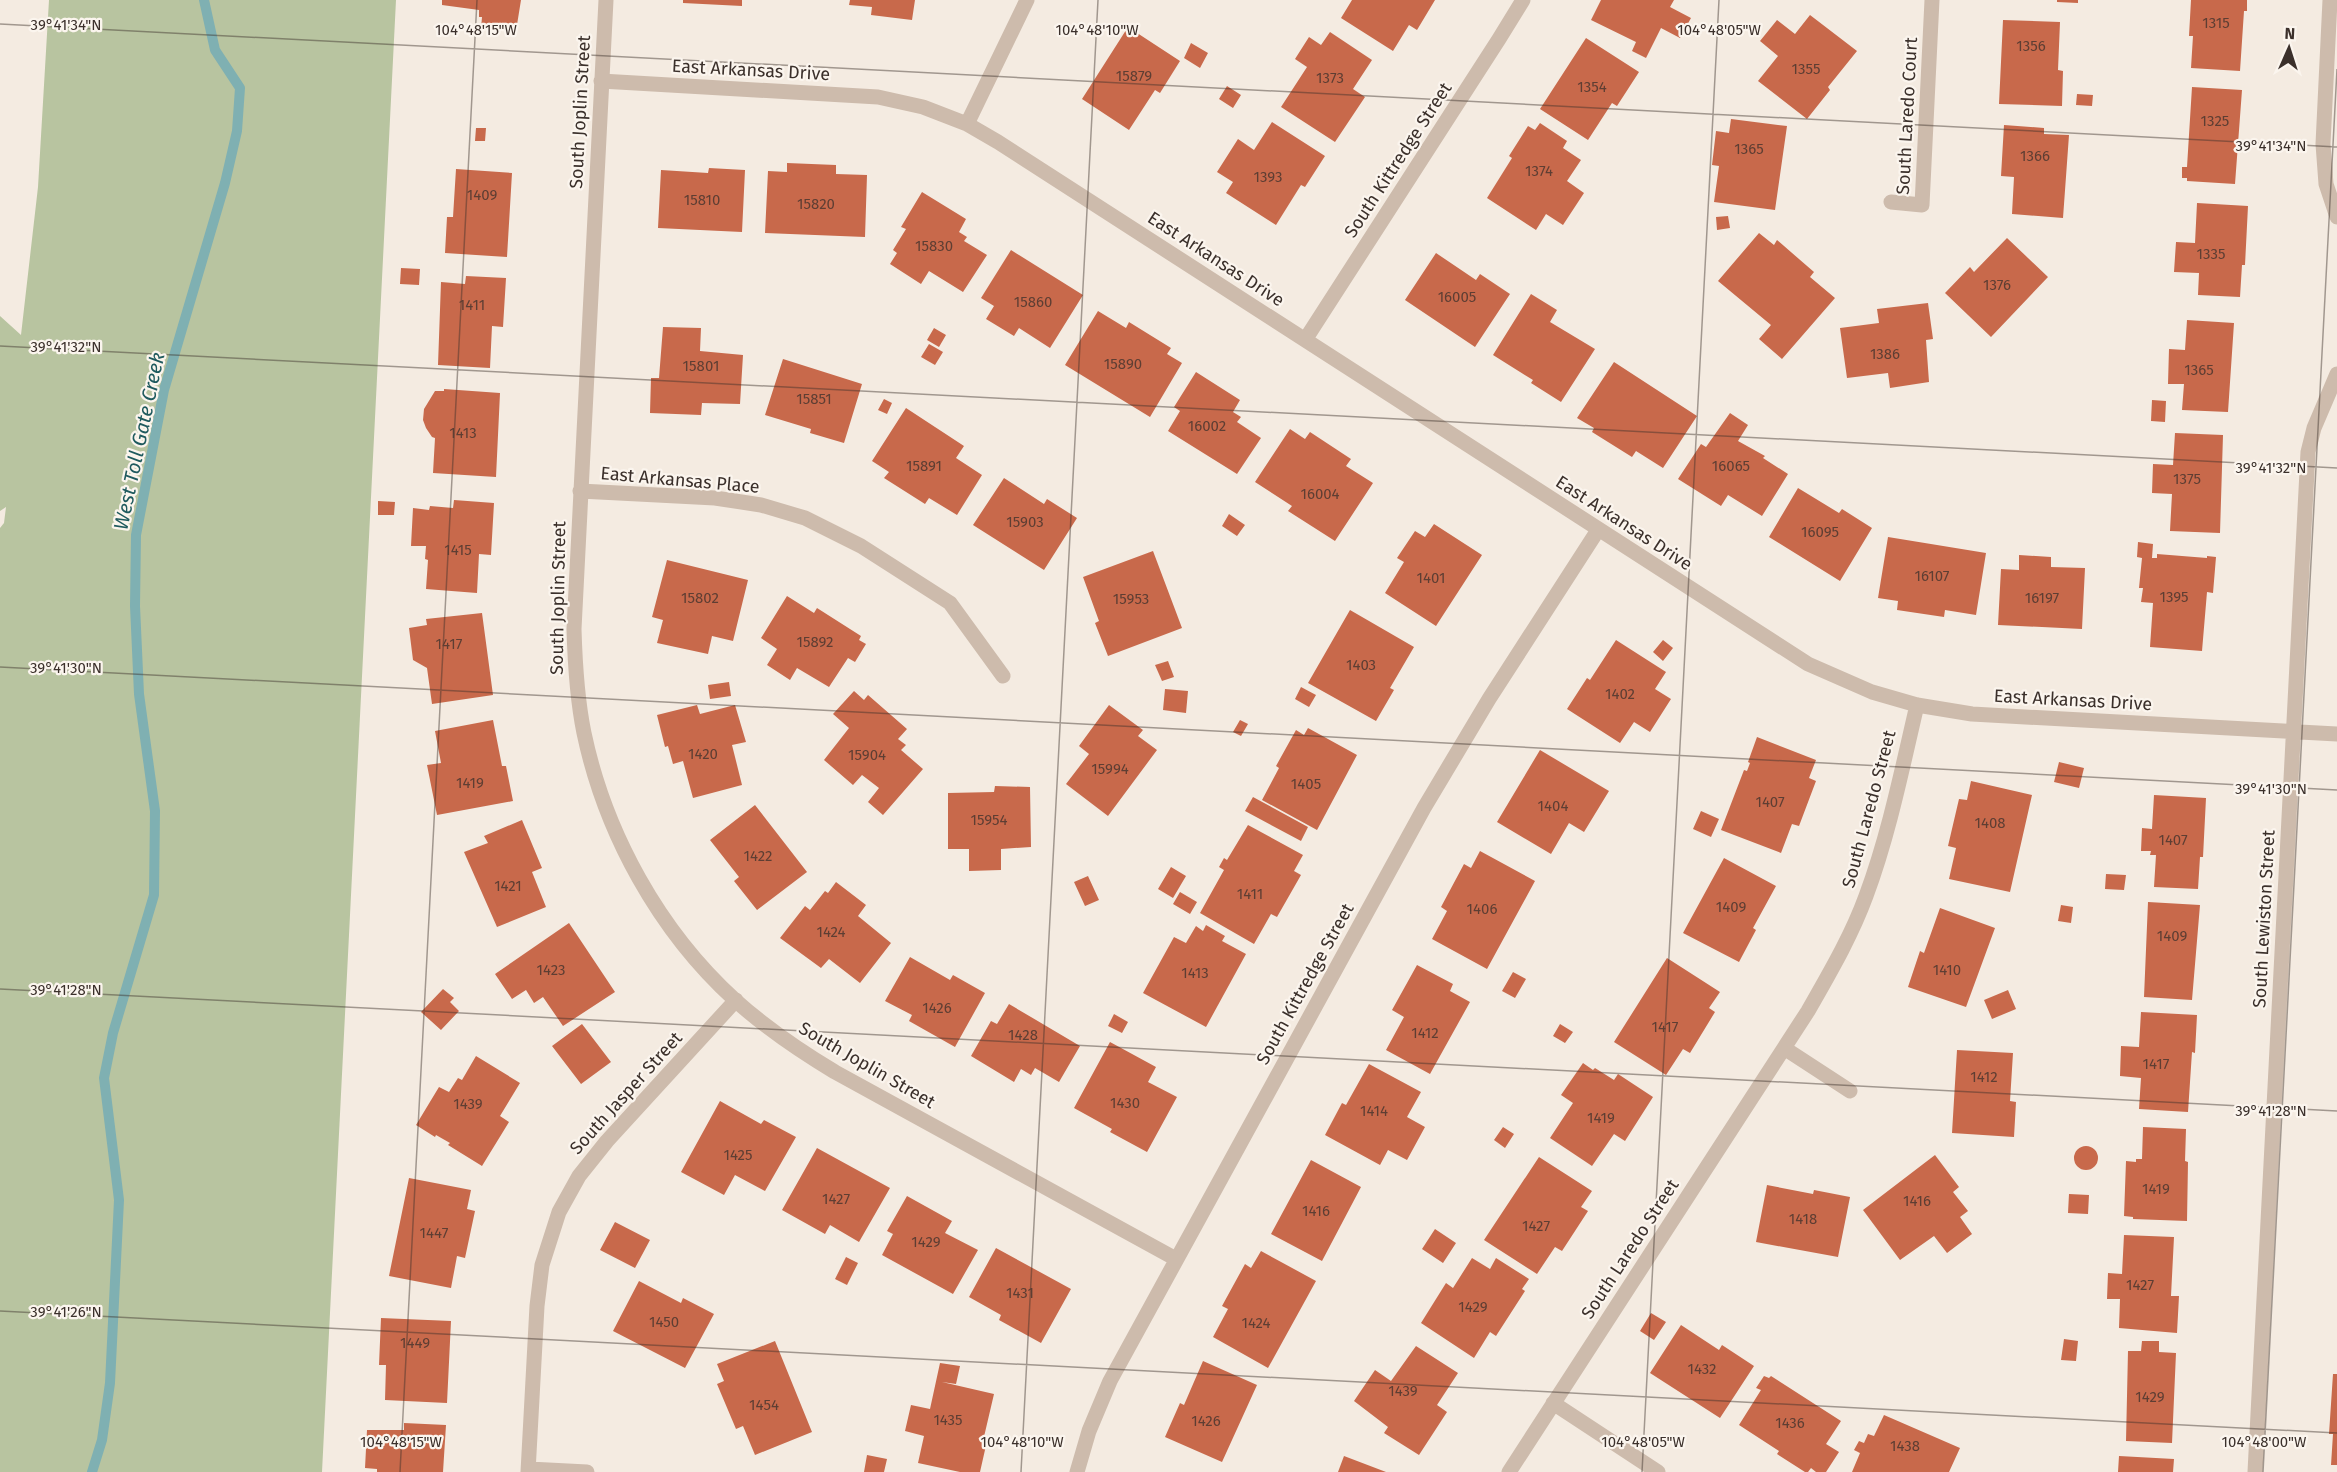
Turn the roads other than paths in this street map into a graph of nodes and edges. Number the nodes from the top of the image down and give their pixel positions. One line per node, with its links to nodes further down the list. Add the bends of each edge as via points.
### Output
1 (606, 0): 6 (street, South Joplin Street)
2 (1027, 0): 7 (street)
3 (1522, 0): 10 (street, South Kittredge Street)
4 (1932, 0): 8 (street, South Laredo Court, via 1922,205)
5 (2330, 0): 9 (street, via 2323,144 2326,184)
6 (601, 81): 7 (street, East Arkansas Drive, via 878,97 923,107); 12 (street, South Joplin Street)
7 (967, 124): 10 (street, East Arkansas Drive)
8 (1891, 202)
9 (2337, 217)
10 (1305, 340): 13 (street, East Arkansas Drive)
11 (2337, 374): 16 (street, South Lewiston Street, via 2308,452)
12 (580, 491): 14 (street, East Arkansas Place, via 714,498 761,505 805,518 861,546 950,603); 18 (street, South Joplin Street, via 573,629 576,682 598,785 617,834 646,890 696,959)
13 (1598, 530): 15 (street, East Arkansas Drive, via 1808,664 1872,692); 21 (street, South Kittredge Street, via 1424,808)
14 (1003, 676)
15 (1917, 705): 16 (street, East Arkansas Drive, via 1972,714); 19 (street, South Laredo Street, via 1891,817 1866,897 1840,955)
16 (2293, 731): 17 (street, East Arkansas Drive); 28 (street, South Lewiston Street)
17 (2337, 734)
18 (736, 1000): 21 (street, South Joplin Street, via 798,1049 835,1072); 23 (street, South Jasper Street, via 607,1141 579,1176 560,1212 542,1265 537,1306)
19 (1784, 1048): 20 (street); 22 (street, South Laredo Street)
20 (1850, 1091)
21 (1176, 1259): 25 (street, South Kittredge Street, via 1110,1381)
22 (1553, 1403): 26 (street, South Laredo Street); 27 (street)
23 (529, 1470): 24 (street, South Jasper Street)
24 (587, 1472)
25 (1077, 1472)
26 (1509, 1472)
27 (1658, 1472)
28 (2255, 1472)

